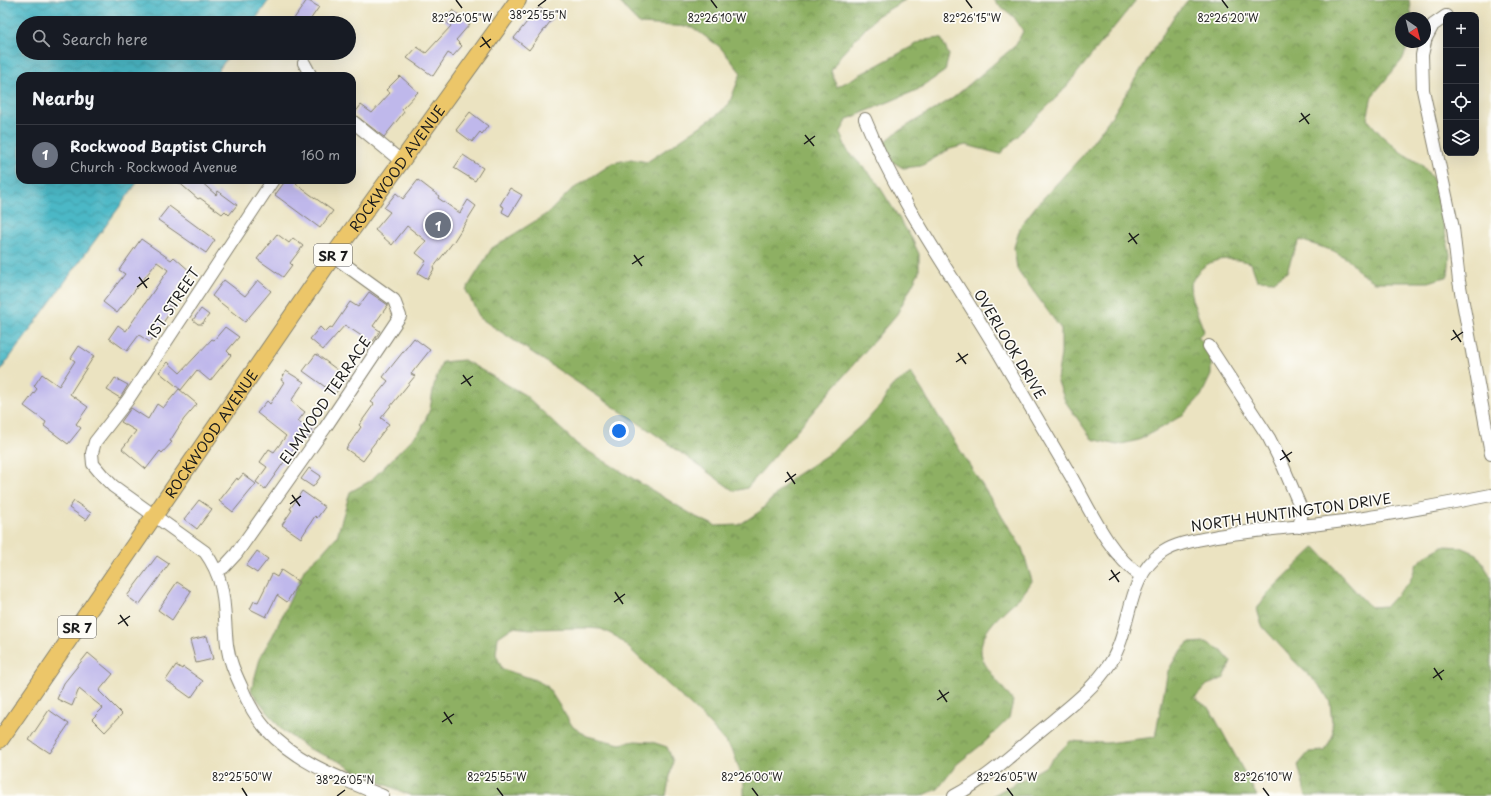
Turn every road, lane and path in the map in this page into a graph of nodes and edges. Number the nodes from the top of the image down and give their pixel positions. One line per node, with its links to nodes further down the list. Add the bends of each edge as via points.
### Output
1 (518, 0): 9 (main road, ROCKWOOD AVENUE / SR 7)
2 (1443, 18): 3 (street)
3 (1431, 29)
4 (1424, 48): 13 (street, via 1423,90 1453,228 1459,281)
5 (304, 63): 6 (street)
6 (309, 72)
7 (865, 119): 18 (street, OVERLOOK DRIVE, via 908,206 1104,533 1121,559)
8 (356, 124): 9 (street)
9 (401, 162): 11 (main road, ROCKWOOD AVENUE / SR 7)
10 (270, 184): 15 (street, 1ST STREET, via 127,401 95,442 92,452 94,464 102,476)
11 (333, 256): 15 (main road, ROCKWOOD AVENUE / SR 7); 17 (street, ELMWOOD TERRACE, via 394,300 400,316 236,554 224,568)
12 (1209, 346): 16 (street, via 1278,456 1300,506 1302,513)
13 (1491, 454)
14 (1491, 495): 16 (street, NORTH HUNTINGTON DRIVE)
15 (154, 515): 17 (street, via 205,552); 19 (main road, SR 7)
16 (1299, 527): 18 (street, NORTH HUNTINGTON DRIVE, via 1269,529 1189,542 1163,552)
17 (217, 571): 20 (street, via 224,596 232,667 246,697 267,730 305,760 328,773)
18 (1141, 576): 21 (street, NORTH HUNTINGTON DRIVE, via 1118,646 1104,672 1078,699 1001,765)
19 (0, 740)
20 (383, 796)
21 (954, 796)

